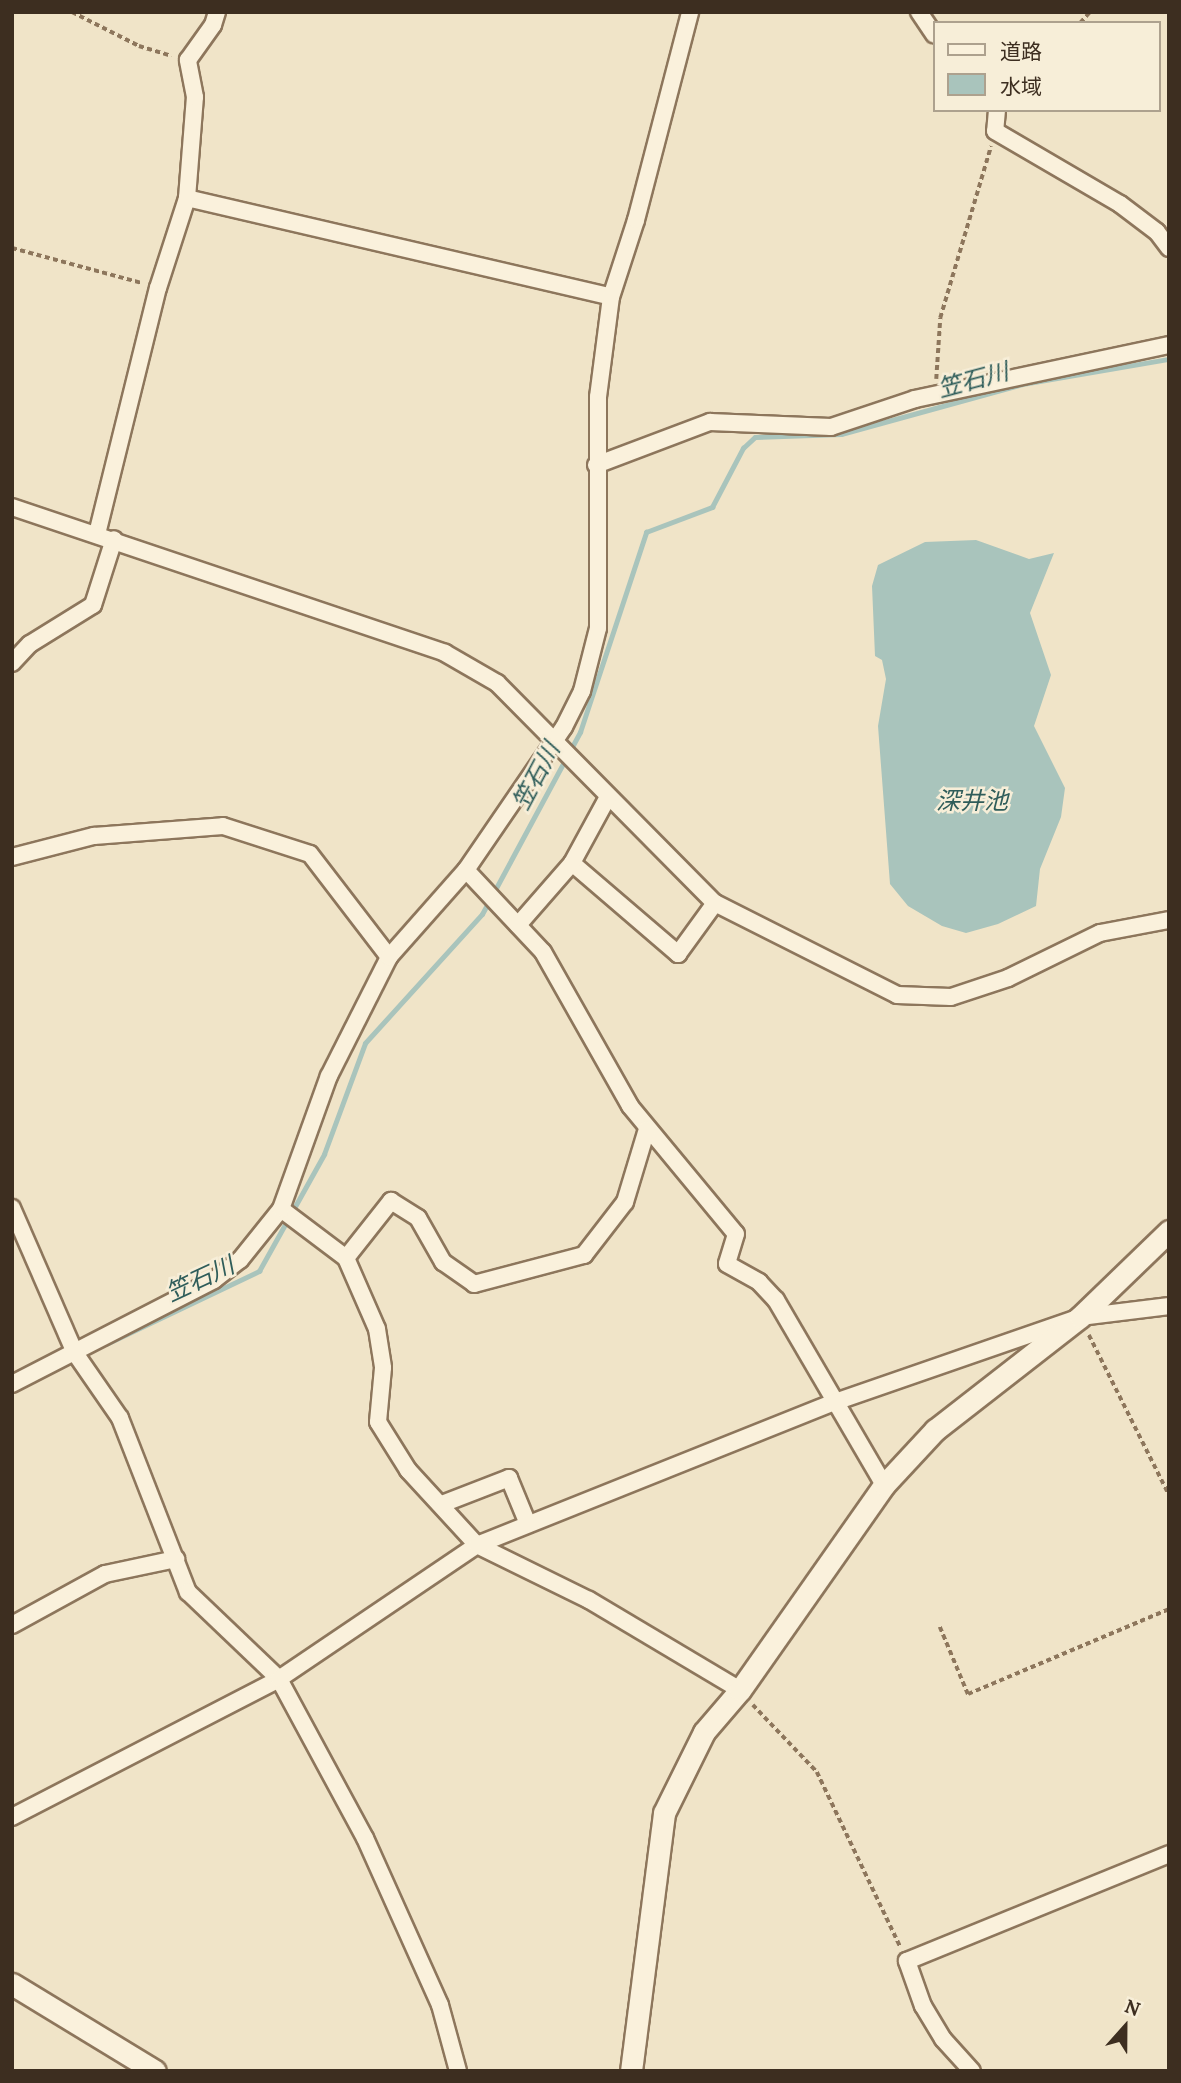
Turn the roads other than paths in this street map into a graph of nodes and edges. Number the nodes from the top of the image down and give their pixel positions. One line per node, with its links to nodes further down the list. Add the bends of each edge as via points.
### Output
1 (217, 12): 6 (street, via 188,60 195,97)
2 (690, 12): 8 (street, via 640,208)
3 (919, 12): 4 (street)
4 (932, 31)
5 (998, 112): 7 (street, via 995,131 1120,204 1157,232)
6 (187, 198): 8 (street); 12 (street, via 158,288)
7 (1169, 248)
8 (611, 297): 10 (street, via 598,397)
9 (1169, 345): 10 (street, via 938,395 831,427 710,422)
10 (596, 465): 15 (street, via 598,628 583,691)
11 (12, 507): 12 (street)
12 (97, 534): 13 (street)
13 (114, 539): 14 (street, via 93,604 30,643); 15 (street, via 445,653 497,684)
14 (12, 663)
15 (553, 743): 16 (street); 19 (street)
16 (608, 797): 18 (street); 20 (street)
17 (12, 857): 23 (street, via 94,836 187,826 234,829 310,854)
18 (572, 863): 20 (street, via 678,954); 22 (street)
19 (466, 870): 22 (street); 23 (street)
20 (715, 903): 21 (street, via 897,995 951,998 1008,978 1100,933)
21 (1169, 920)
22 (518, 925): 24 (street, via 543,952)
23 (390, 957): 26 (street, via 329,1076)
24 (647, 1129): 28 (street, via 625,1202 583,1255 474,1284 443,1262 418,1218 391,1201); 33 (street, via 736,1234 727,1264 759,1282 776,1300)
25 (12, 1208): 31 (street)
26 (281, 1209): 28 (street); 31 (street, via 240,1260 214,1280)
27 (1169, 1231): 30 (street)
28 (346, 1258): 35 (street, via 377,1329 383,1368 378,1422 408,1470)
29 (1169, 1306): 30 (street)
30 (1080, 1317): 33 (street); 34 (street, via 935,1430)
31 (75, 1353): 32 (street); 38 (street, via 120,1418)
32 (12, 1384)
33 (835, 1402): 34 (street); 36 (street)
34 (884, 1485): 41 (street)
35 (442, 1504): 36 (street, via 509,1478); 37 (street)
36 (528, 1524): 37 (street)
37 (477, 1545): 40 (street); 41 (street, via 589,1600)
38 (176, 1559): 39 (street, via 105,1574); 40 (street, via 188,1592)
39 (12, 1625)
40 (279, 1679): 42 (street); 46 (street, via 398,1903 440,2005)
41 (740, 1689): 47 (street, via 689,1756 664,1813)
42 (12, 1817)
43 (1169, 1854): 48 (street, via 907,1961 923,2006 943,2039)
44 (12, 1984): 45 (street)
45 (155, 2071)
46 (458, 2071)
47 (631, 2071)
48 (972, 2071)

